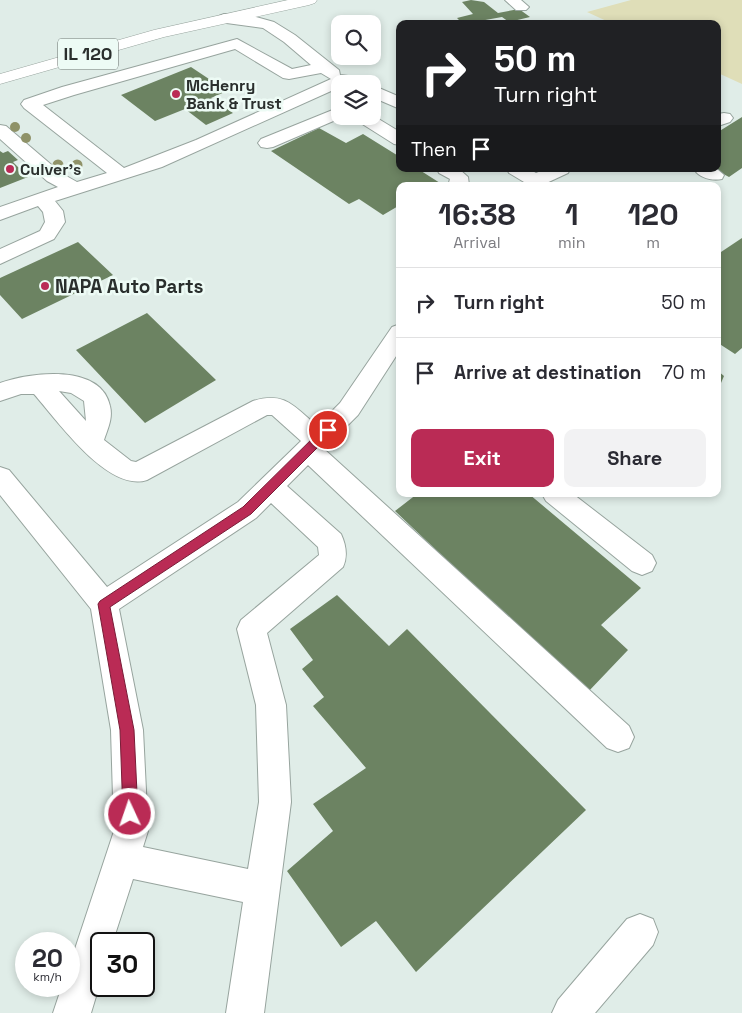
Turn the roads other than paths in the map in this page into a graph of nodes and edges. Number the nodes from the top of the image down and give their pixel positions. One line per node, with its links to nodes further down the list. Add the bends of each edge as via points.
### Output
1 (250, 0): 6 (main road, IL 120, via 150,22)
2 (309, 0): 3 (main road, IL 120)
3 (284, 5): 4 (main road, IL 120); 5 (street)
4 (224, 19): 5 (street, via 253,21); 9 (main road, IL 120, via 160,33)
5 (275, 28): 7 (street)
6 (0, 63)
7 (322, 68): 8 (street); 22 (street, via 289,74 237,44 30,104)
8 (335, 75)
9 (0, 79)
10 (331, 89): 22 (street)
11 (381, 94): 12 (street)
12 (396, 102)
13 (331, 116): 17 (street)
14 (376, 125): 16 (street)
15 (0, 130): 18 (street)
16 (396, 137)
17 (268, 143)
18 (46, 170): 26 (street); 28 (street, via 38,174 32,188)
19 (451, 172): 23 (street, via 460,177)
20 (520, 172): 24 (street)
21 (555, 172): 25 (street)
22 (121, 175): 26 (street)
23 (459, 182)
24 (532, 182)
25 (535, 182)
26 (73, 188): 27 (street)
27 (42, 198): 29 (street); 30 (street, via 53,211 55,222 47,234)
28 (0, 202)
29 (0, 214)
30 (0, 256)
31 (396, 347): 32 (street)
32 (391, 366): 36 (street)
33 (32, 384): 34 (street, via 19,384); 35 (street, via 42,388); 35 (lane, via 68,382 90,393 97,402 99,416)
34 (0, 392)
35 (91, 442): 36 (street, via 122,468 138,473 261,407 272,405 281,409)
36 (313, 445): 38 (street); 42 (street)
37 (0, 477): 41 (street)
38 (271, 487): 41 (street, via 247,510); 44 (street, via 330,542 334,558 251,629 272,714 275,802)
39 (559, 497): 40 (street)
40 (642, 563)
41 (104, 604): 43 (street, via 127,730 131,831)
42 (618, 737)
43 (122, 860): 44 (street); 46 (street)
44 (263, 889): 47 (street)
45 (640, 932): 48 (street)
46 (72, 1013)
47 (245, 1013)
48 (571, 1013)

